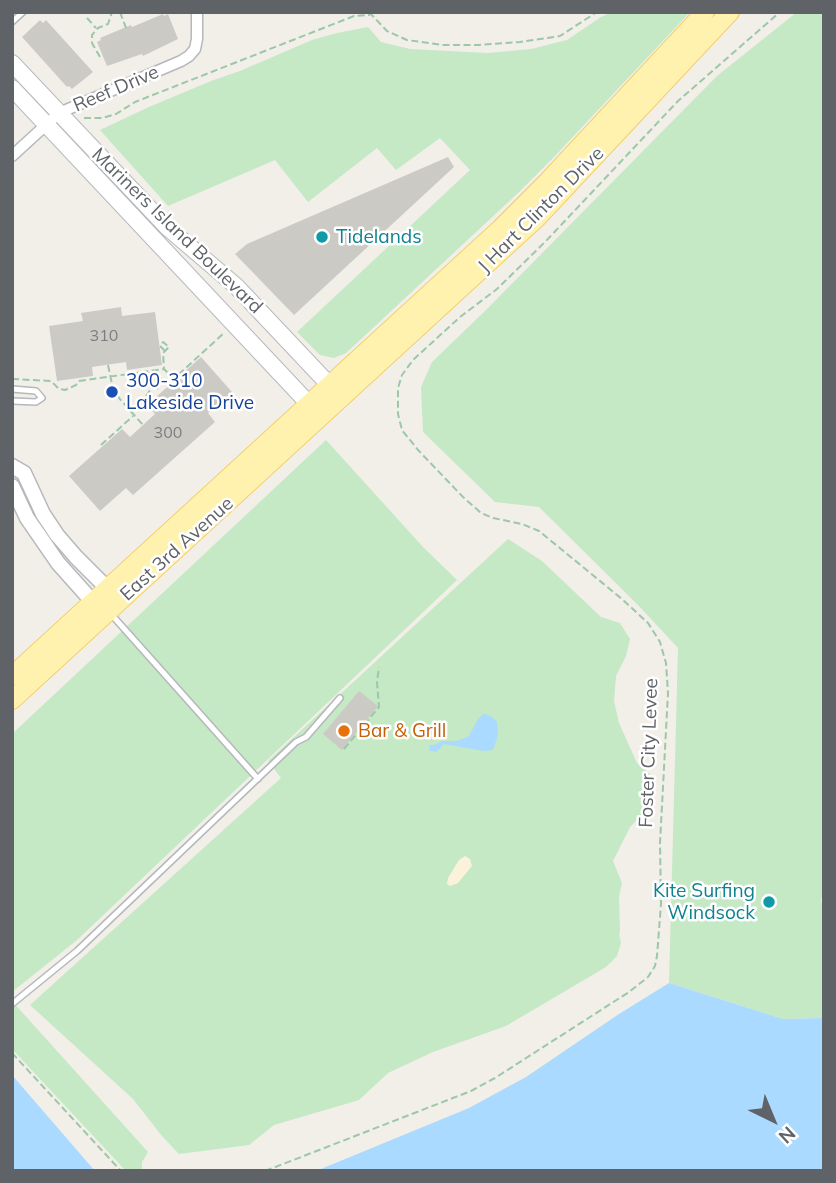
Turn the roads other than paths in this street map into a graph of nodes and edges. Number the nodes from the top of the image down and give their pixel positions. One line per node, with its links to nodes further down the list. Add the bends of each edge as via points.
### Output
1 (23, 12): 5 (lane)
2 (197, 12): 8 (street, Reef Drive, via 197,39 189,56)
3 (705, 12): 11 (main road, J Hart Clinton Drive, via 525,205)
4 (730, 12): 11 (main road, J Hart Clinton Drive, via 537,218)
5 (12, 22)
6 (12, 63): 8 (main road, Mariners Island Boulevard)
7 (12, 88): 8 (main road, Mariners Island Boulevard)
8 (52, 119): 9 (street, Reef Drive); 11 (main road, Mariners Island Boulevard, via 236,286); 13 (main road, Mariners Island Boulevard)
9 (12, 156)
10 (12, 389): 12 (lane, via 36,391 42,398)
11 (335, 392): 13 (main road, East 3rd Avenue); 14 (main road, East 3rd Avenue)
12 (12, 401)
13 (309, 404): 14 (main road, Mariners Island Boulevard); 17 (main road, East 3rd Avenue)
14 (326, 413): 19 (main road, East 3rd Avenue)
15 (12, 466): 17 (street, via 24,473 57,535)
16 (12, 486): 18 (street, via 58,564)
17 (107, 587): 18 (main road, East 3rd Avenue); 19 (street)
18 (92, 601): 19 (street); 20 (main road, East 3rd Avenue)
19 (109, 611): 22 (main road, East 3rd Avenue); 23 (lane)
20 (12, 676)
21 (340, 698): 23 (lane, via 306,737)
22 (12, 700)
23 (258, 779): 24 (lane, via 77,951)
24 (12, 1004)

